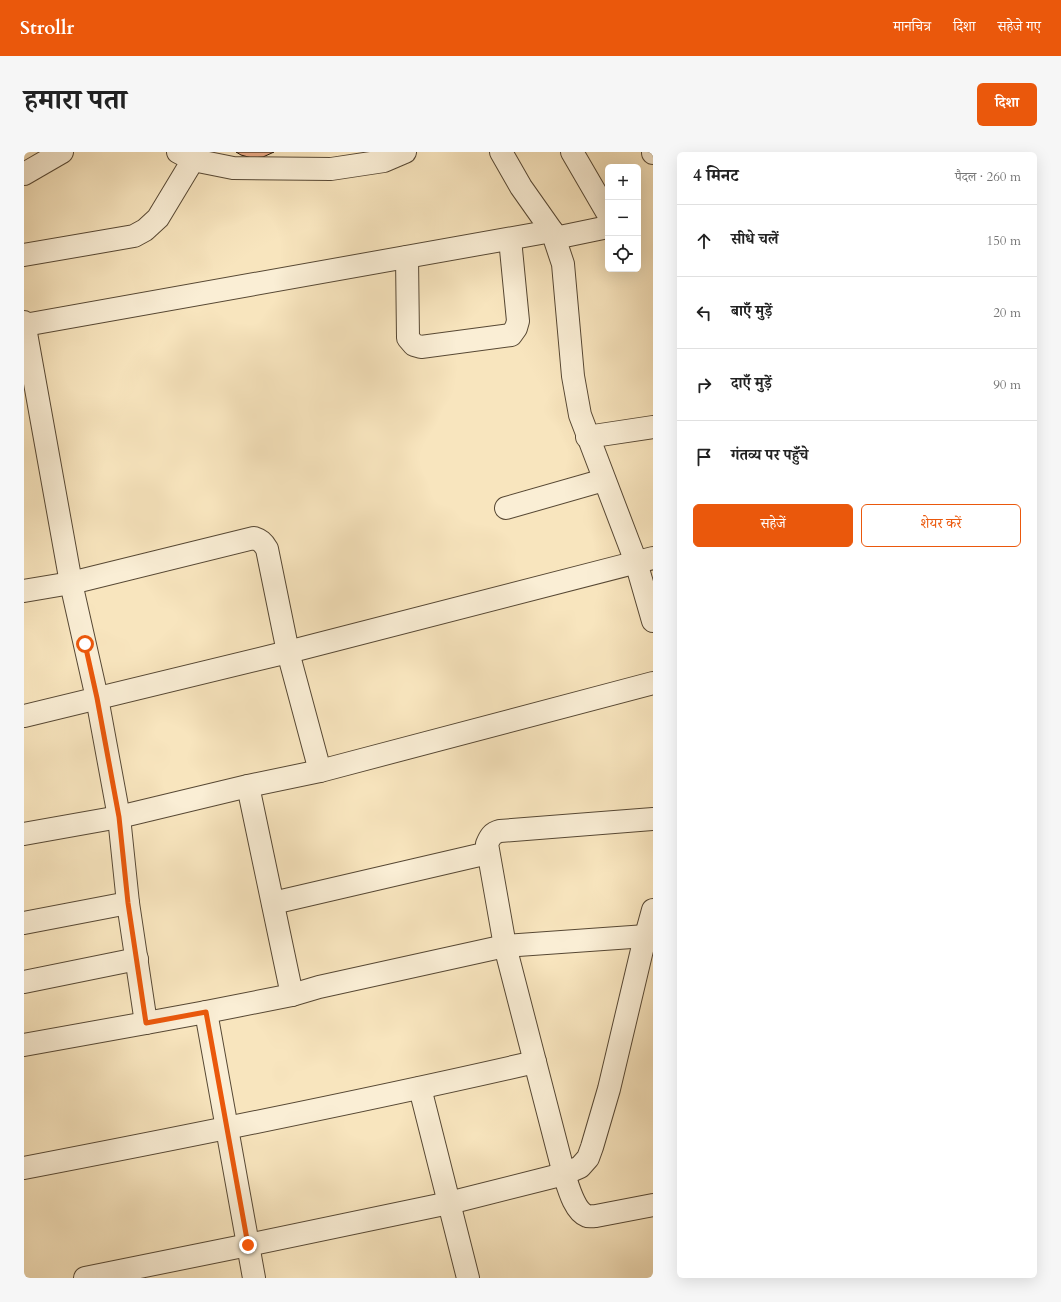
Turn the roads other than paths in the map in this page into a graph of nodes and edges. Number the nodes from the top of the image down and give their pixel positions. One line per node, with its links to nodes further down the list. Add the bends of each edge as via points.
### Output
1 (62, 152): 6 (street)
2 (405, 152): 5 (street, via 384,161 331,169 233,168)
3 (501, 152): 9 (street, via 520,187)
4 (572, 152): 7 (street)
5 (186, 156): 11 (street, via 158,218 145,230 134,236)
6 (24, 174)
7 (605, 209)
8 (605, 227): 9 (street)
9 (553, 235): 10 (street); 15 (street, via 563,264 573,376)
10 (510, 239): 12 (street); 12 (street, via 518,321 511,335 422,347 414,345 408,338)
11 (24, 255)
12 (407, 257): 13 (street)
13 (24, 324): 19 (street)
14 (653, 427): 15 (street)
15 (587, 437): 16 (street)
16 (604, 480): 17 (street); 18 (street)
17 (506, 508)
18 (644, 560): 21 (street); 22 (street)
19 (71, 582): 20 (street); 22 (street, via 254,538 264,543 267,549); 24 (street)
20 (24, 591)
21 (653, 621)
22 (288, 652): 24 (street); 26 (street)
23 (653, 683): 26 (street)
24 (97, 698): 25 (street); 28 (street)
25 (24, 716)
26 (320, 771): 27 (street)
27 (248, 786): 28 (street); 33 (street)
28 (119, 817): 30 (street); 32 (street)
29 (653, 819): 31 (street, via 500,831 490,838 487,844)
30 (24, 834)
31 (488, 853): 33 (street); 37 (street)
32 (128, 903): 35 (street); 38 (street)
33 (273, 903): 40 (street)
34 (653, 910): 36 (street)
35 (24, 923)
36 (646, 936): 37 (street); 48 (street, via 609,1089 592,1147 588,1158 580,1167)
37 (505, 946): 40 (street); 44 (street)
38 (137, 959): 39 (street); 42 (street)
39 (24, 982)
40 (292, 995): 41 (street)
41 (206, 1012): 42 (street); 46 (street)
42 (146, 1023): 43 (street)
43 (24, 1045)
44 (535, 1062): 45 (street); 48 (street)
45 (420, 1088): 46 (street); 49 (street)
46 (226, 1129): 47 (street); 51 (street)
47 (24, 1168)
48 (564, 1174): 49 (street); 50 (street, via 575,1203 581,1212 588,1216)
49 (449, 1203): 51 (street); 54 (street)
50 (653, 1205)
51 (248, 1245): 52 (street); 53 (street)
52 (85, 1278)
53 (254, 1278)
54 (468, 1278)

